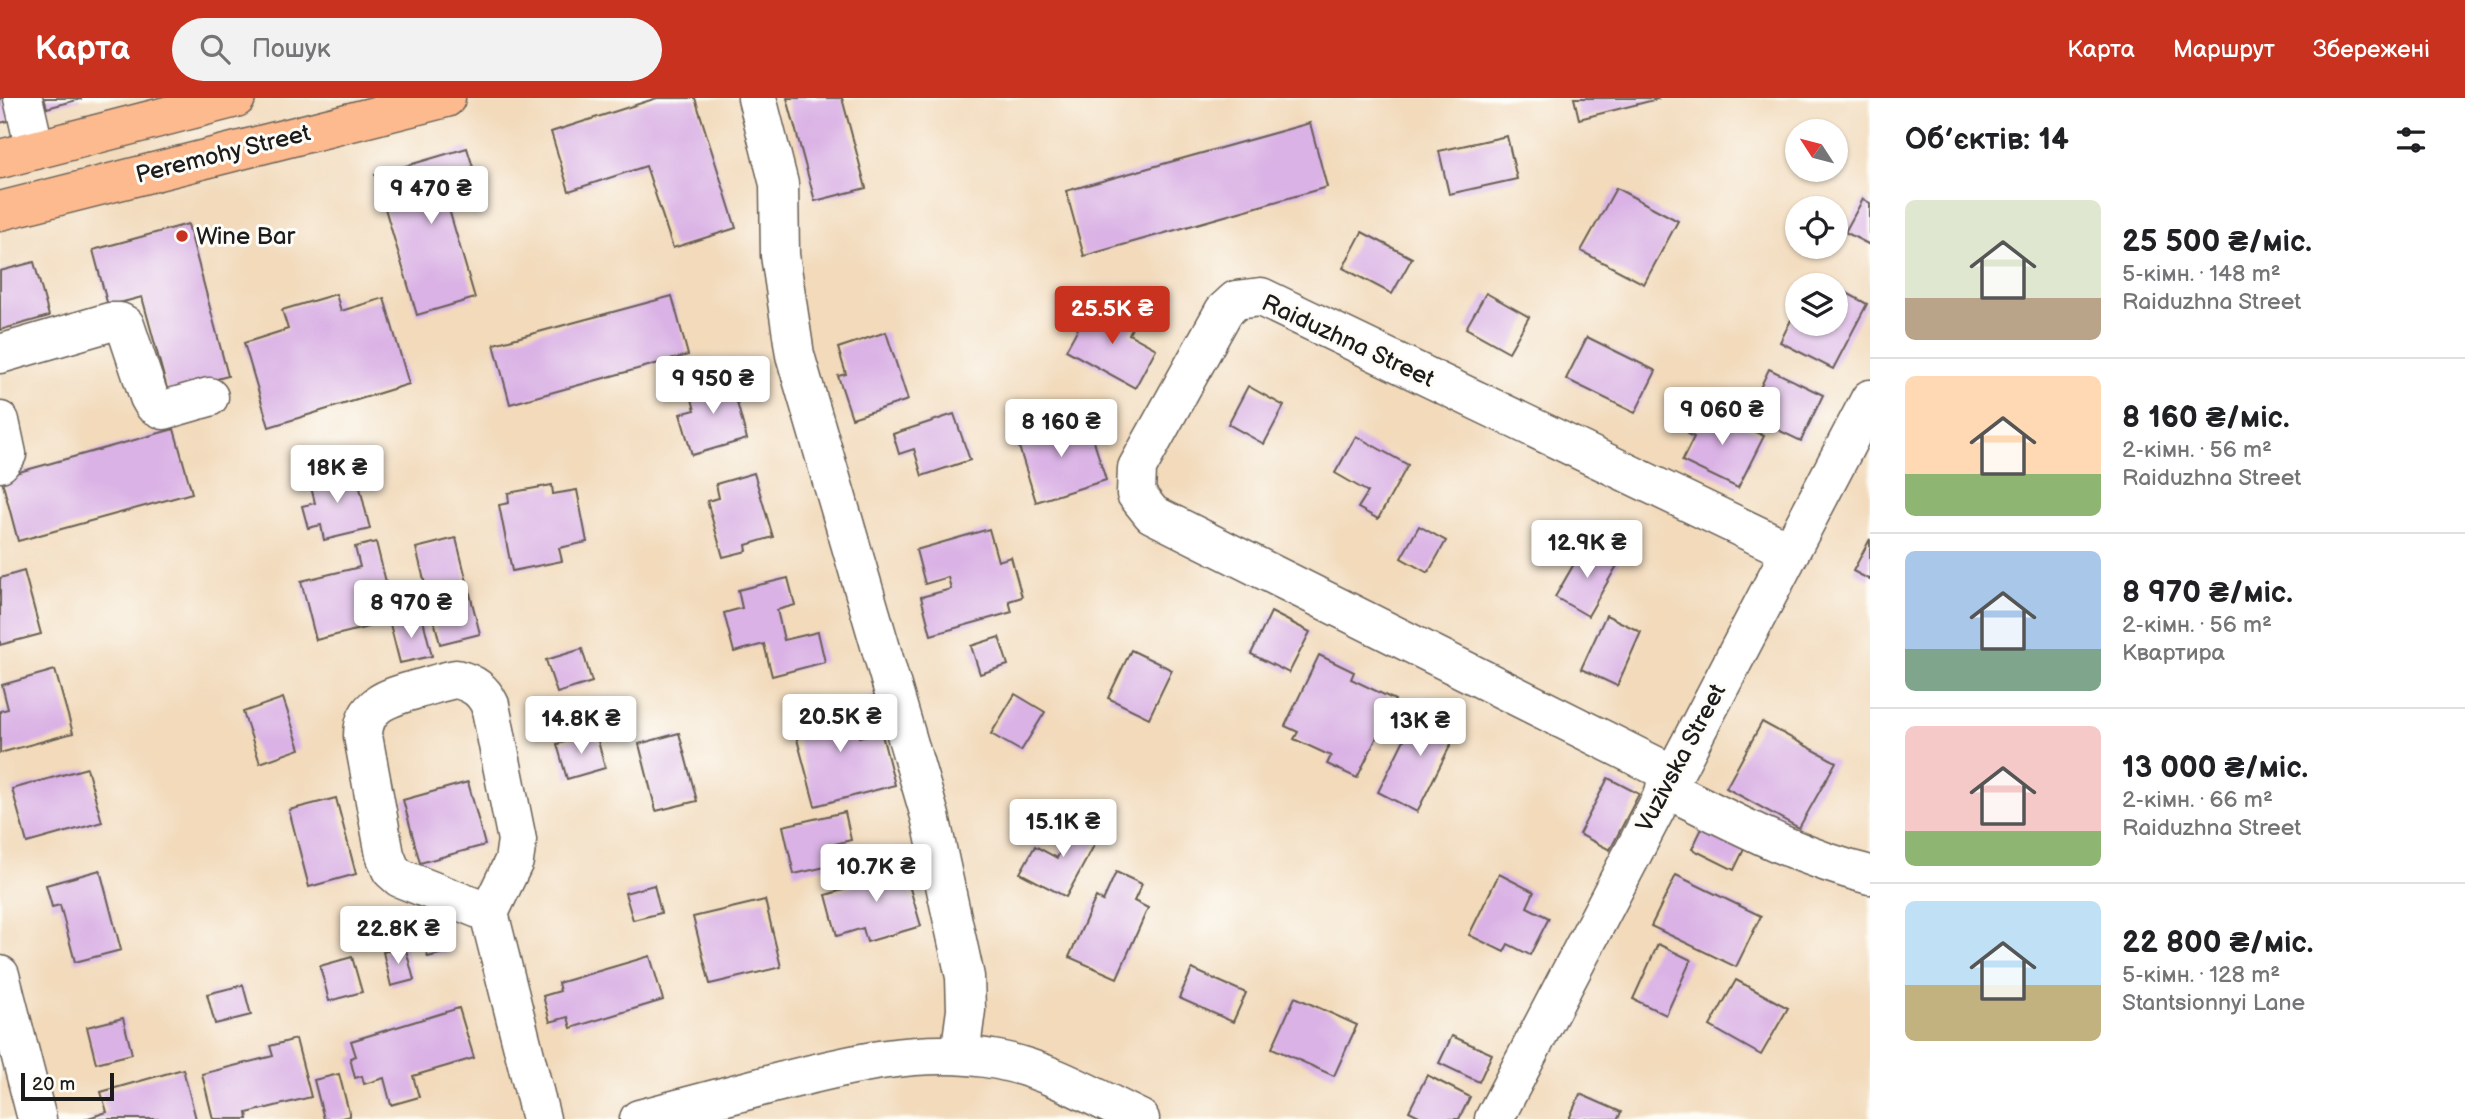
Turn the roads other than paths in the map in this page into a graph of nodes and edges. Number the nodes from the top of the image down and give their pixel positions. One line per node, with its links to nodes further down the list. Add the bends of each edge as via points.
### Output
1 (23, 98): 5 (street)
2 (236, 98): 5 (main road, Peremohy Street)
3 (446, 98): 6 (main road, Peremohy Street)
4 (757, 98): 17 (street, via 779,184 780,255 795,355 930,816 965,977)
5 (17, 155)
6 (0, 211)
7 (0, 354): 8 (street, via 121,322 153,404 164,410)
8 (209, 397)
9 (1870, 399): 12 (street, Vuzivska Street)
10 (0, 421): 11 (street, via 7,454)
11 (0, 463)
12 (1790, 551): 13 (street, Vuzivska Street); 13 (street, Raiduzhna Street, via 1261,297 1236,300 1224,311 1137,468 1136,494 1152,514)
13 (1669, 781): 14 (street, Raiduzhna Street, via 1781,846); 22 (street, Vuzivska Street)
14 (1870, 875)
15 (489, 913): 15 (street, via 413,884 391,870 363,736 370,711 384,700 456,680 473,685 490,705 517,840 514,861); 19 (street)
16 (0, 975): 18 (street)
17 (960, 1055): 20 (street, via 884,1059 813,1073); 21 (street, via 1036,1070)
18 (37, 1119)
19 (541, 1119)
20 (639, 1119)
21 (1140, 1119)
22 (1494, 1119)

